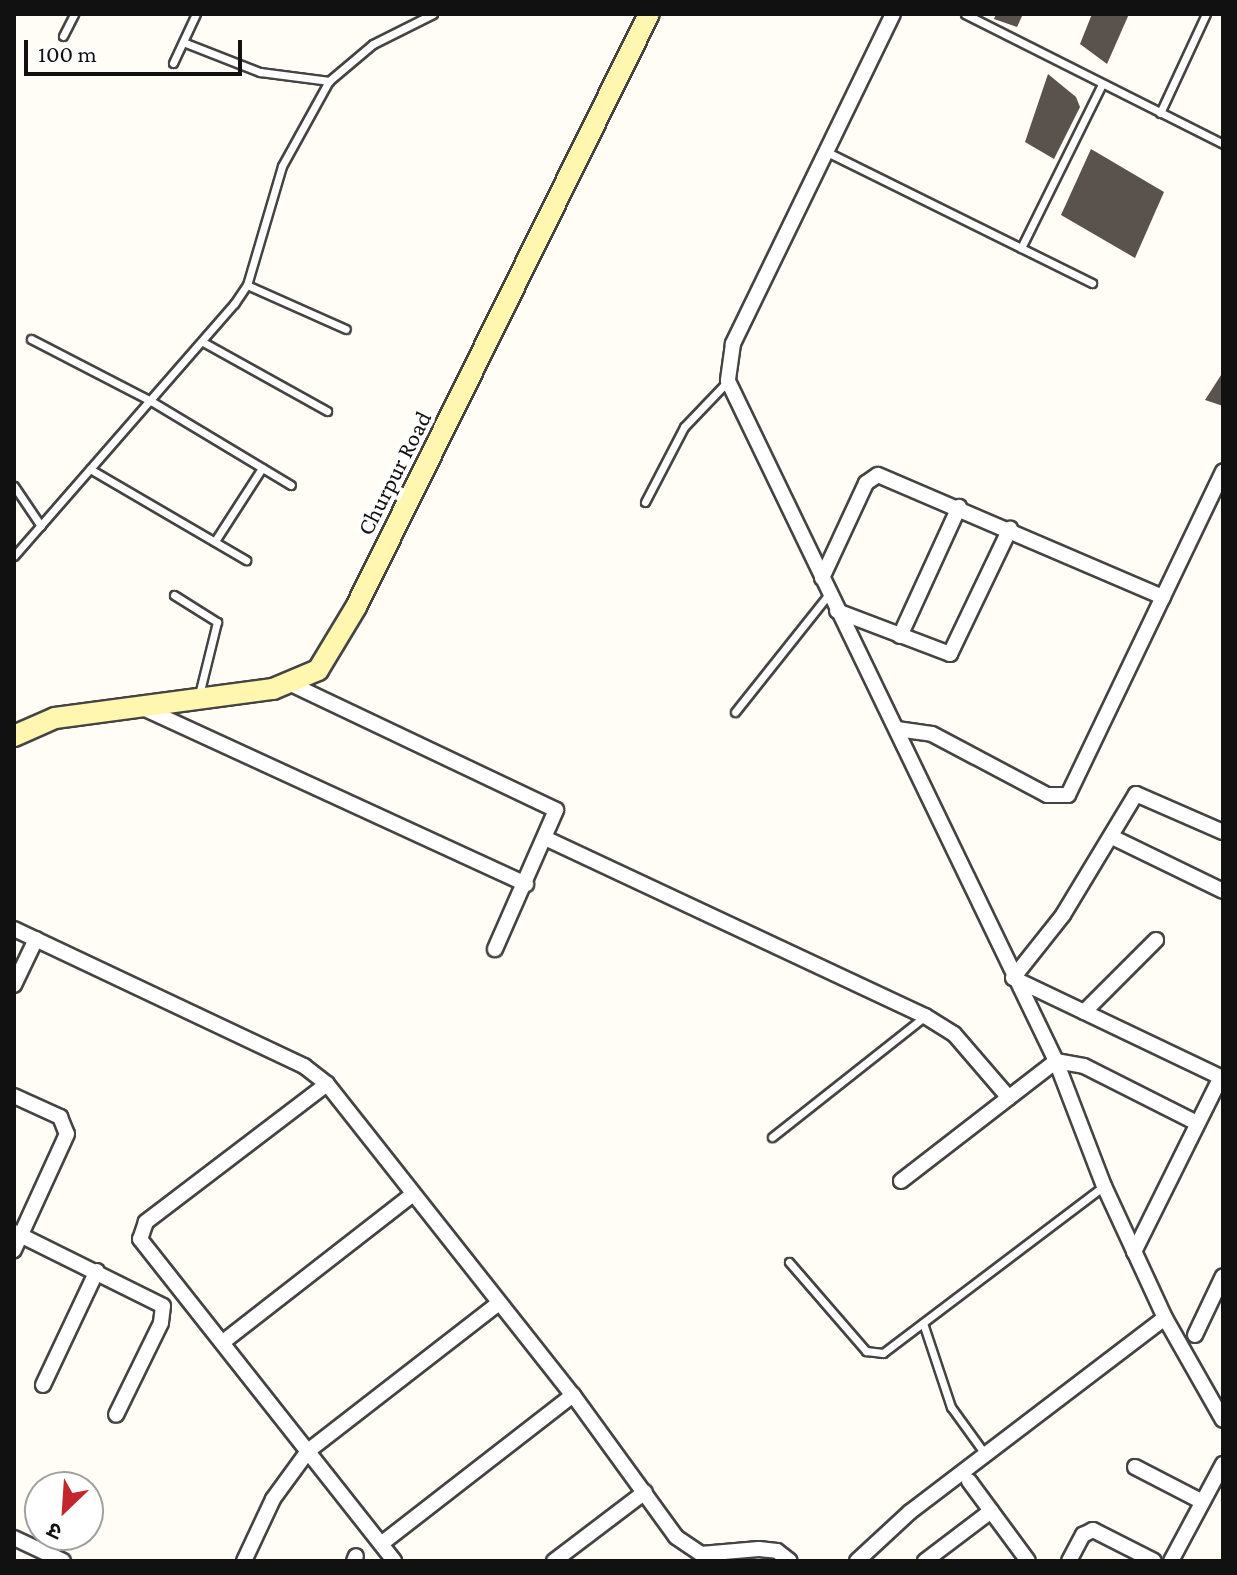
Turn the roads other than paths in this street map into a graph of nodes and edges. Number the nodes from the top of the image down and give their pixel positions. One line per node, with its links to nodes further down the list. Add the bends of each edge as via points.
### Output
1 (74, 14): 8 (lane)
2 (196, 14): 9 (lane)
3 (433, 14): 11 (lane, via 373,44)
4 (649, 14): 43 (street, Churpur Road, via 336,647 318,670)
5 (893, 14): 15 (street)
6 (965, 14): 12 (lane)
7 (1206, 14): 13 (lane)
8 (63, 36)
9 (183, 42): 10 (lane); 11 (lane, via 260,72)
10 (173, 63)
11 (329, 81): 18 (lane, via 282,166)
12 (1102, 84): 13 (lane); 16 (lane)
13 (1160, 113): 14 (lane)
14 (1223, 144)
15 (825, 151): 16 (lane); 22 (street, via 733,344)
16 (1021, 248): 17 (lane)
17 (1092, 283)
18 (247, 285): 19 (lane); 21 (lane)
19 (346, 329)
20 (31, 339): 23 (lane)
21 (203, 342): 23 (lane); 24 (lane)
22 (728, 381): 30 (lane, via 684,427); 37 (street)
23 (151, 401): 25 (lane); 26 (lane)
24 (327, 411)
25 (262, 468): 28 (lane); 34 (lane)
26 (90, 469): 32 (lane); 34 (lane)
27 (1223, 471): 40 (street)
28 (291, 485)
29 (14, 486): 32 (lane)
30 (645, 502)
31 (959, 507): 33 (street); 37 (street, via 887,477 871,477); 42 (street)
32 (41, 526): 35 (lane)
33 (1010, 529): 40 (street); 42 (street, via 953,651 946,654)
34 (215, 541): 36 (lane)
35 (14, 556)
36 (246, 560)
37 (822, 578): 38 (street)
38 (829, 594): 41 (street); 46 (lane)
39 (174, 595): 44 (lane, via 217,622)
40 (1163, 597): 47 (street, via 1068,795 1047,795 932,734)
41 (837, 611): 42 (street); 47 (street)
42 (900, 636)
43 (293, 685): 44 (street, Churpur Road); 51 (street, via 549,805 557,814)
44 (198, 697): 45 (street, Churpur Road)
45 (141, 706): 48 (street, Churpur Road, via 55,718); 52 (street)
46 (735, 712)
47 (897, 729): 58 (street)
48 (14, 736)
49 (1223, 832): 50 (street, via 1136,794)
50 (1112, 837): 53 (street); 58 (street, via 1063,915)
51 (547, 839): 52 (street); 61 (street)
52 (526, 884): 57 (street)
53 (1223, 891)
54 (14, 929): 55 (street)
55 (36, 939): 59 (street); 64 (street, via 304,1066)
56 (1156, 940): 60 (street)
57 (495, 949)
58 (1013, 978): 60 (street); 62 (street)
59 (14, 985)
60 (1084, 1012): 63 (street)
61 (925, 1016): 66 (street, via 954,1034); 68 (lane)
62 (1056, 1061): 66 (street); 67 (street, via 1084,1066); 70 (street)
63 (1222, 1078): 67 (street)
64 (327, 1084): 71 (street); 82 (street, via 142,1228 140,1239)
65 (14, 1096): 72 (street, via 60,1117 67,1134)
66 (1009, 1098): 69 (street)
67 (1197, 1123): 74 (street)
68 (772, 1137)
69 (901, 1181)
70 (1104, 1186): 74 (street); 80 (lane)
71 (413, 1194): 78 (street); 82 (street)
72 (17, 1234): 73 (street); 76 (street)
73 (14, 1250)
74 (1134, 1252): 79 (street)
75 (789, 1262): 80 (lane, via 866,1351 883,1353)
76 (97, 1271): 83 (street); 85 (street, via 157,1300 164,1314)
77 (1223, 1276): 81 (street)
78 (499, 1303): 84 (street); 87 (street)
79 (1165, 1318): 86 (street); 88 (street)
80 (923, 1323): 88 (lane, via 951,1407)
81 (1195, 1335)
82 (223, 1342): 87 (street)
83 (43, 1385)
84 (573, 1395): 92 (street); 96 (street)
85 (116, 1415)
86 (1223, 1420)
87 (308, 1451): 96 (street); 98 (street, via 273,1499)
88 (985, 1454): 102 (street)
89 (1223, 1464): 93 (street)
90 (1135, 1467): 93 (street)
91 (969, 1481): 94 (street)
92 (645, 1492): 100 (street); 101 (street, via 687,1549 717,1556 759,1549)
93 (1201, 1501): 107 (street)
94 (991, 1511): 103 (street); 104 (street)
95 (14, 1538): 97 (street)
96 (381, 1544): 99 (street)
97 (63, 1561)
98 (244, 1561)
99 (394, 1561)
100 (554, 1561)
101 (790, 1561)
102 (857, 1561)
103 (925, 1561)
104 (1028, 1561)
105 (1069, 1561): 106 (street, via 1083,1535 1093,1530)
106 (1154, 1561)
107 (1171, 1561)

